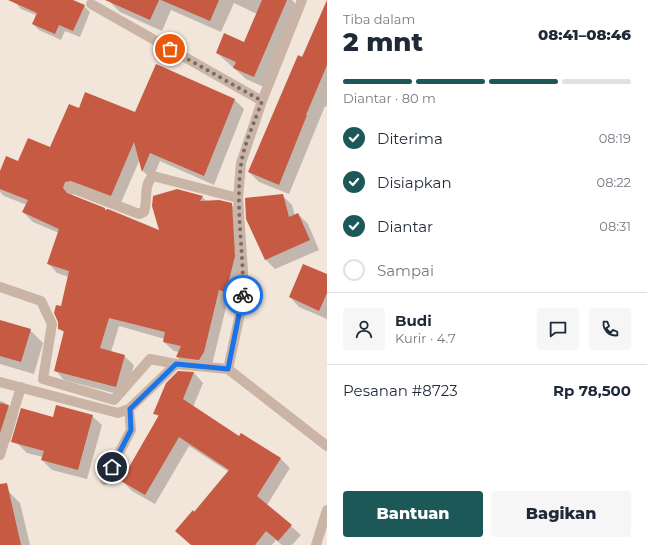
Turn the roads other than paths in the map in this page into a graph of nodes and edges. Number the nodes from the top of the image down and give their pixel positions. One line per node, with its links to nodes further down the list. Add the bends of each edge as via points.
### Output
1 (302, 0): 3 (street)
2 (91, 4): 3 (street)
3 (262, 101): 5 (street, via 241,163)
4 (69, 187): 5 (street, via 138,214 144,212 149,180 153,176)
5 (238, 198): 8 (street, via 243,300)
6 (0, 287): 7 (street, via 40,301 52,324 43,379 114,400 150,359)
7 (176, 364): 8 (street); 11 (street)
8 (228, 369): 12 (street)
9 (0, 382): 10 (street)
10 (21, 387): 11 (street, via 118,413); 13 (street)
11 (130, 409): 14 (street, via 131,430)
12 (327, 446)
13 (0, 455)
14 (105, 480)
15 (327, 510): 16 (street)
16 (316, 545)

